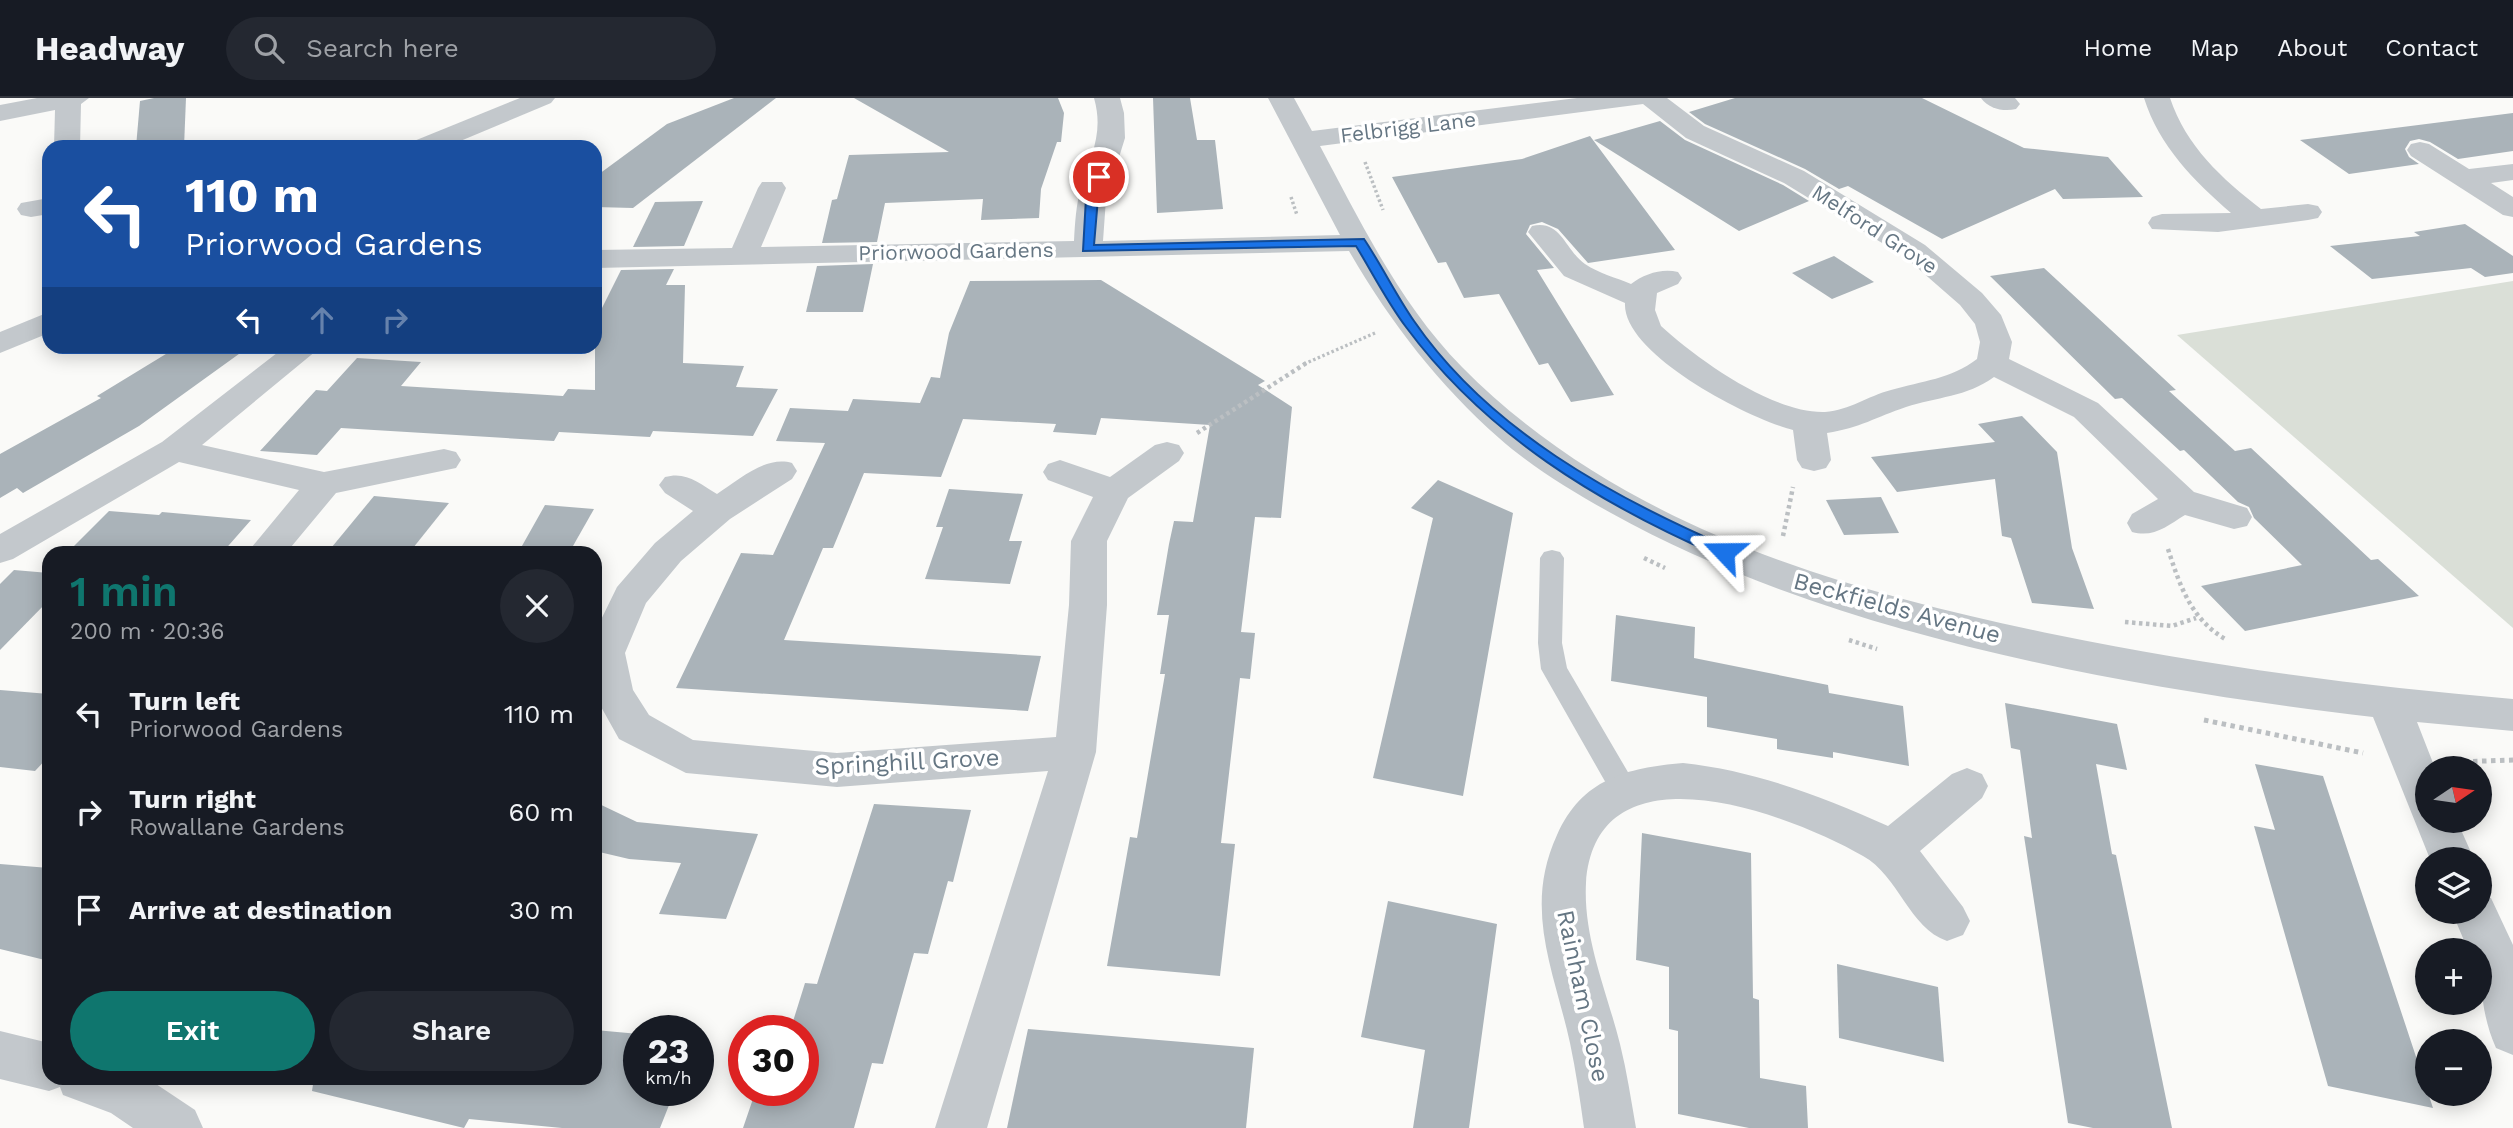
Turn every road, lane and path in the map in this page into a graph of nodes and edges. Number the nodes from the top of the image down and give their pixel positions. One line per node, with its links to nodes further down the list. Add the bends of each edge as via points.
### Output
1 (542, 98): 12 (street)
2 (1107, 98): 24 (street, via 1114,135 1092,198)
3 (1280, 98): 13 (street, Beckfields Avenue)
4 (1637, 98): 8 (street, Felbrigg Lane)
5 (1651, 98): 33 (street, Melford Grove, via 1695,132 1794,177 1915,251 1971,299 1990,322 1996,342)
6 (2157, 98): 20 (street, via 2164,117 2197,164)
7 (72, 99): 9 (street); 11 (street)
8 (1482, 108): 10 (street, Felbrigg Lane)
9 (0, 113)
10 (1353, 134): 13 (street, Felbrigg Lane); 22 (path)
11 (68, 140)
12 (440, 140)
13 (1304, 140): 22 (street, Beckfields Avenue)
14 (2420, 150): 16 (street)
15 (2513, 172): 16 (street)
16 (2464, 178): 18 (street)
17 (772, 188): 25 (street)
18 (2513, 209)
19 (2308, 212): 20 (street)
20 (2255, 218): 21 (street)
21 (2162, 223)
22 (1373, 231): 24 (street, Priorwood Gardens); 30 (street, Beckfields Avenue)
23 (1542, 232): 28 (street, via 1574,270)
24 (1088, 248): 25 (street, Priorwood Gardens)
25 (743, 254): 26 (street, Priorwood Gardens)
26 (602, 259)
27 (1667, 278): 28 (street, via 1643,288)
28 (1640, 299): 34 (street, via 1638,315 1648,333 1756,407)
29 (42, 324): 31 (street)
30 (1410, 324): 36 (path, via 1366,336 1302,365); 54 (street, Beckfields Avenue, via 1451,374 1497,419 1578,478 1657,523)
31 (0, 344)
32 (297, 354): 35 (street)
33 (1992, 363): 34 (street, via 1949,390 1897,399 1853,418); 44 (street, via 2086,410)
34 (1809, 423): 38 (street)
35 (174, 450): 41 (street); 52 (street)
36 (1167, 453): 43 (street)
37 (444, 460): 41 (street)
38 (1814, 460): 49 (path, via 1796,472)
39 (779, 471): 45 (street, Springhill Grove)
40 (1060, 472): 43 (street)
41 (324, 484): 51 (street)
42 (677, 485): 45 (street)
43 (1114, 491): 60 (street, via 1089,541)
44 (2180, 501): 46 (street); 47 (street)
45 (717, 510): 60 (street, Springhill Grove, via 668,552 630,597 605,653 613,692 634,727 686,756 837,770)
46 (2234, 517)
47 (2145, 523): 55 (path, via 2163,536)
48 (1772, 533): 49 (path)
49 (1783, 537): 50 (path); 54 (path)
50 (1794, 542)
51 (271, 546)
52 (0, 550)
53 (1552, 558): 63 (lane, via 1550,643 1554,669)
54 (1769, 572): 58 (street, Beckfields Avenue, via 1920,619 2060,650 2217,681)
55 (2196, 618): 56 (path, via 2172,626); 57 (path, via 2210,633)
56 (2114, 621)
57 (2232, 642)
58 (2389, 704): 59 (street, Beckfields Avenue); 61 (street)
59 (2513, 715)
60 (1075, 752): 73 (street)
61 (2415, 772)
62 (1967, 786): 64 (street)
63 (1625, 791): 64 (street, Rainham Close, via 1642,784 1691,780 1743,791 1795,803); 74 (street, Rainham Close, via 1604,800 1576,834 1566,865 1562,906)
64 (1890, 850): 65 (street, Rainham Close)
65 (1947, 921)
66 (2482, 924): 67 (street)
67 (2506, 968): 68 (street)
68 (2513, 1031)
69 (0, 1055): 70 (street)
70 (42, 1065)
71 (101, 1085): 72 (street, via 127,1094)
72 (177, 1128)
73 (961, 1128)
74 (1610, 1128)

